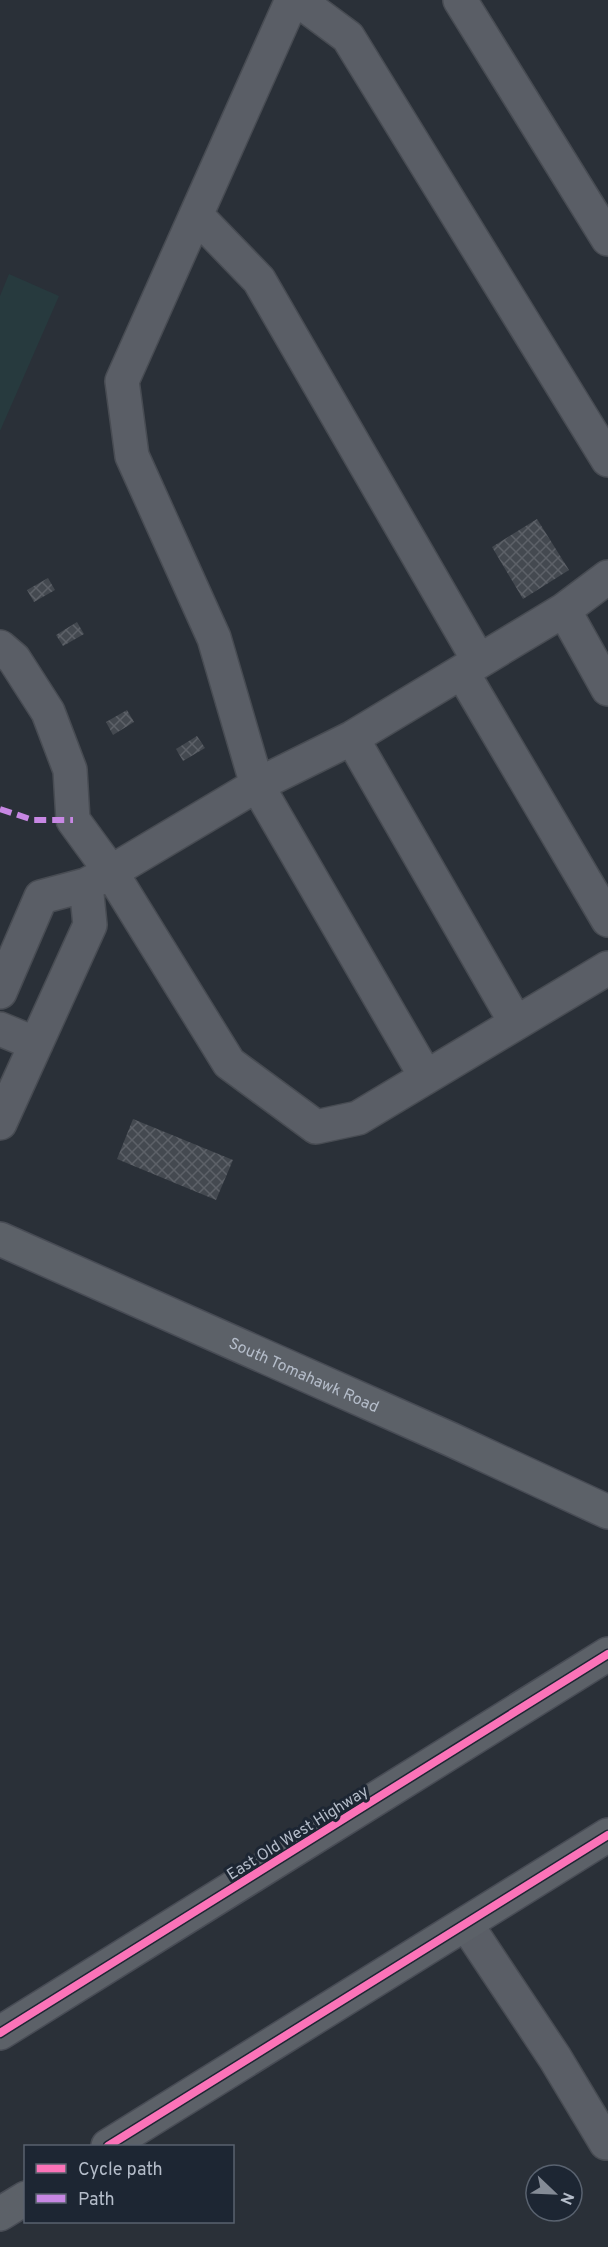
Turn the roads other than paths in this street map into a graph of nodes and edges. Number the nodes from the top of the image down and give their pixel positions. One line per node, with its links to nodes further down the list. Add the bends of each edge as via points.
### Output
1 (292, 0): 4 (lane)
2 (298, 0): 6 (lane, via 348,37)
3 (460, 0): 5 (lane)
4 (196, 215): 10 (lane, via 258,280); 13 (lane, via 122,381 132,456 214,638)
5 (608, 239)
6 (608, 460)
7 (608, 577): 8 (lane)
8 (564, 610): 10 (lane); 11 (lane)
9 (0, 647): 14 (lane, via 14,659 48,712 70,770 73,820)
10 (471, 667): 12 (lane); 15 (lane)
11 (608, 689)
12 (352, 738): 13 (lane); 18 (lane)
13 (257, 785): 14 (lane); 21 (lane)
14 (98, 879): 17 (lane, via 41,897); 20 (lane, via 90,926); 21 (lane, via 229,1063 316,1127 358,1118)
15 (608, 921)
16 (608, 968): 18 (lane)
17 (0, 992)
18 (516, 1023): 21 (lane)
19 (0, 1029): 20 (lane)
20 (36, 1044): 22 (lane)
21 (426, 1077)
22 (0, 1123)
23 (0, 1239): 24 (main road, South Tomahawk Road)
24 (608, 1512)
25 (608, 1654): 28 (main road, East Old West Highway)
26 (608, 1835): 27 (main road)
27 (466, 1924): 29 (lane); 30 (main road)
28 (0, 2033)
29 (606, 2143)
30 (110, 2145)
31 (24, 2199): 32 (main road)
32 (0, 2214)

